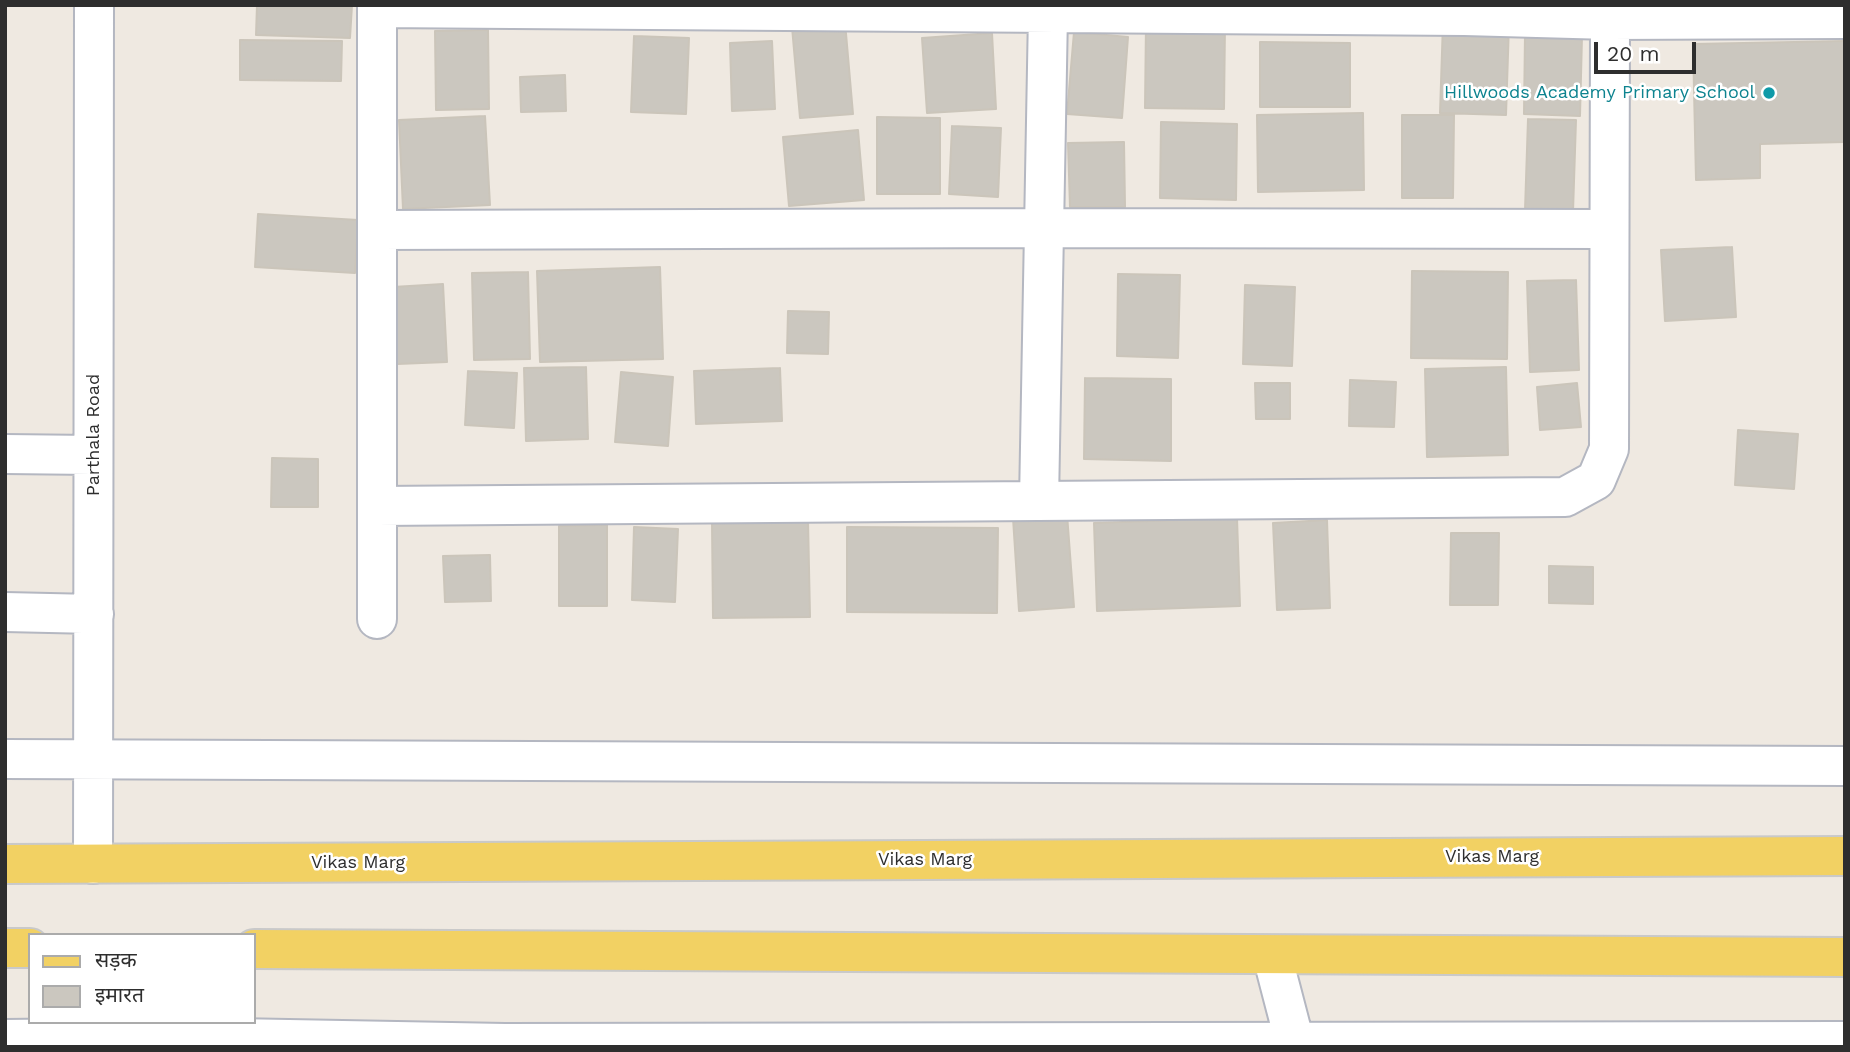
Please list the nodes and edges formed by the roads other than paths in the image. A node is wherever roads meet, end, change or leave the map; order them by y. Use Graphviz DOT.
graph roads {
  1 [pos="94,5"];
  2 [pos="377,7"];
  3 [pos="600,8"];
  4 [pos="797,8"];
  5 [pos="993,9"];
  6 [pos="1464,11"];
  7 [pos="1706,12"];
  8 [pos="1048,13"];
  9 [pos="1845,19"];
  10 [pos="1610,20"];
  11 [pos="1043,228"];
  12 [pos="1608,229"];
  13 [pos="377,230"];
  14 [pos="5,454"];
  15 [pos="93,455"];
  16 [pos="1039,501"];
  17 [pos="377,506"];
  18 [pos="5,612"];
  19 [pos="94,614"];
  20 [pos="377,619"];
  21 [pos="5,759"];
  22 [pos="93,759"];
  23 [pos="1845,766"];
  24 [pos="1845,856"];
  25 [pos="5,864"];
  26 [pos="93,864"];
  27 [pos="5,948"];
  28 [pos="28,948"];
  29 [pos="256,949"];
  30 [pos="1272,955"];
  31 [pos="1845,957"];
  32 [pos="5,1039"];
  33 [pos="1845,1041"];
  34 [pos="1295,1044"];
  35 [pos="506,1045"];
  1 -- 15 [label="street, Parthala Road"];
  2 -- 3 [label="street"];
  2 -- 13 [label="street"];
  3 -- 4 [label="street"];
  4 -- 5 [label="street"];
  5 -- 8 [label="street"];
  6 -- 8 [label="street"];
  6 -- 10 [label="street"];
  7 -- 9 [label="street"];
  7 -- 10 [label="street"];
  8 -- 11 [label="street"];
  10 -- 12 [label="street"];
  11 -- 12 [label="street"];
  11 -- 13 [label="street"];
  11 -- 16 [label="street"];
  12 -- 16 [label="street"];
  13 -- 17 [label="street"];
  14 -- 15 [label="street"];
  15 -- 19 [label="street, Parthala Road"];
  16 -- 17 [label="street"];
  17 -- 20 [label="street"];
  18 -- 19 [label="street"];
  19 -- 22 [label="street, Parthala Road"];
  21 -- 22 [label="street"];
  22 -- 23 [label="street"];
  22 -- 26 [label="street, Parthala Road"];
  24 -- 26 [label="main road, Vikas Marg"];
  25 -- 26 [label="main road, Vikas Marg"];
  27 -- 28 [label="main road"];
  29 -- 30 [label="main road"];
  30 -- 31 [label="main road"];
  30 -- 34 [label="street"];
  32 -- 35 [label="street"];
  33 -- 34 [label="street"];
  34 -- 35 [label="street"];
}
